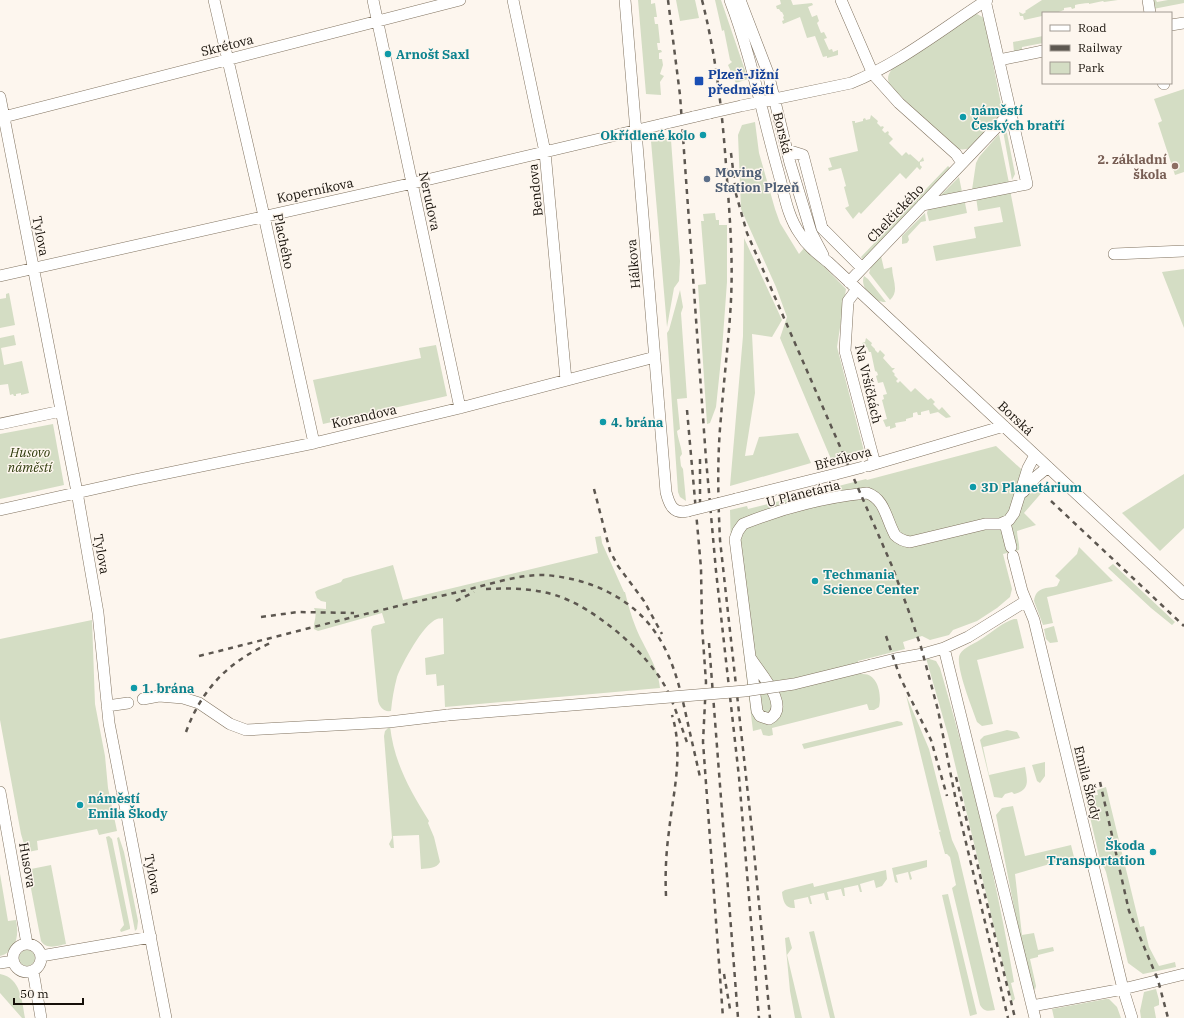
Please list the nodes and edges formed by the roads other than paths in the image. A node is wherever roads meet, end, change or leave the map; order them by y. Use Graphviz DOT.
graph roads {
  1 [pos="214,0"];
  2 [pos="373,0"];
  3 [pos="460,0"];
  4 [pos="513,0"];
  5 [pos="625,0"];
  6 [pos="730,0"];
  7 [pos="740,0"];
  8 [pos="842,0"];
  9 [pos="985,0"];
  10 [pos="1148,0"];
  11 [pos="1150,12"];
  12 [pos="378,21"];
  13 [pos="1184,23"];
  14 [pos="1172,25"];
  15 [pos="1042,51"];
  16 [pos="227,59"];
  17 [pos="999,60"];
  18 [pos="873,74"];
  19 [pos="0,97"];
  20 [pos="775,98"];
  21 [pos="760,102"];
  22 [pos="1011,112"];
  23 [pos="2,117"];
  24 [pos="637,131"];
  25 [pos="787,150"];
  26 [pos="545,152"];
  27 [pos="962,163"];
  28 [pos="412,183"];
  29 [pos="922,205"];
  30 [pos="264,216"];
  31 [pos="1184,251"];
  32 [pos="1114,254"];
  33 [pos="828,262"];
  34 [pos="862,268"];
  35 [pos="33,269"];
  36 [pos="0,276"];
  37 [pos="849,282"];
  38 [pos="857,290"];
  39 [pos="655,357"];
  40 [pos="566,380"];
  41 [pos="460,408"];
  42 [pos="61,411"];
  43 [pos="0,424"];
  44 [pos="1004,426"];
  45 [pos="314,443"];
  46 [pos="1035,455"];
  47 [pos="875,464"];
  48 [pos="1048,467"];
  49 [pos="77,492"];
  50 [pos="1020,496"];
  51 [pos="0,510"];
  52 [pos="688,511"];
  53 [pos="1005,523"];
  54 [pos="1184,594"];
  55 [pos="1026,602"];
  56 [pos="944,648"];
  57 [pos="750,659"];
  58 [pos="143,699"];
  59 [pos="128,702"];
  60 [pos="107,706"];
  61 [pos="0,792"];
  62 [pos="151,937"];
  63 [pos="27,944"];
  64 [pos="41,956"];
  65 [pos="13,961"];
  66 [pos="0,964"];
  67 [pos="33,971"];
  68 [pos="1184,974"];
  69 [pos="1123,989"];
  70 [pos="1032,1006"];
  71 [pos="41,1018"];
  72 [pos="166,1018"];
  73 [pos="1035,1018"];
  74 [pos="1132,1018"];
  1 -- 16 [label="street, Plachého"];
  2 -- 12 [label="street, Nerudova"];
  3 -- 12 [label="street, Skrétova"];
  4 -- 26 [label="street, Bendova"];
  5 -- 24 [label="street, Hálkova"];
  6 -- 21 [label="street, Borská"];
  7 -- 20 [label="street, Borská"];
  8 -- 18 [label="street"];
  9 -- 17 [label="street"];
  9 -- 18 [label="street"];
  10 -- 11 [label="street"];
  12 -- 16 [label="street, Skrétova"];
  12 -- 28 [label="street, Nerudova"];
  13 -- 14 [label="street"];
  15 -- 17 [label="street"];
  16 -- 23 [label="street, Skrétova"];
  16 -- 30 [label="street, Plachého"];
  17 -- 22 [label="street"];
  18 -- 20 [label="street, Koperníkova"];
  18 -- 27 [label="street"];
  19 -- 23 [label="street, Tylova"];
  20 -- 21 [label="street, Koperníkova"];
  20 -- 25 [label="street, Borská"];
  21 -- 24 [label="street, Koperníkova, bridge"];
  21 -- 33 [label="street, Borská"];
  22 -- 27 [label="street"];
  22 -- 29 [label="street"];
  23 -- 35 [label="street, Tylova"];
  24 -- 26 [label="street, Koperníkova"];
  24 -- 39 [label="street, Hálkova"];
  25 -- 33 [label="street, Borská"];
  25 -- 34 [label="street, Borská"];
  26 -- 28 [label="street, Koperníkova"];
  26 -- 40 [label="street, Bendova"];
  27 -- 29 [label="street, Chelčického"];
  28 -- 30 [label="street, Koperníkova"];
  28 -- 41 [label="street, Nerudova"];
  29 -- 34 [label="street, Chelčického"];
  30 -- 35 [label="street, Koperníkova"];
  30 -- 45 [label="street, Plachého"];
  31 -- 32 [label="street"];
  33 -- 37 [label="street, Borská"];
  34 -- 37 [label="street, Chelčického"];
  35 -- 36 [label="street, Koperníkova"];
  35 -- 42 [label="street, Tylova"];
  37 -- 38 [label="street, Borská"];
  38 -- 44 [label="street, Borská"];
  38 -- 47 [label="street, Na Vršíčkách"];
  39 -- 40 [label="street, Korandova"];
  39 -- 52 [label="street, Hálkova"];
  40 -- 41 [label="street, Korandova"];
  41 -- 45 [label="street, Korandova"];
  42 -- 43 [label="street"];
  42 -- 49 [label="street, Tylova"];
  44 -- 46 [label="street, Borská"];
  44 -- 47 [label="street, Břeňkova"];
  45 -- 49 [label="street, Korandova"];
  46 -- 48 [label="street, Borská"];
  46 -- 50 [label="street"];
  47 -- 52 [label="street, Břeňkova, bridge"];
  48 -- 50 [label="street"];
  48 -- 54 [label="street, Borská"];
  49 -- 51 [label="street"];
  49 -- 60 [label="street, Tylova"];
  50 -- 53 [label="street"];
  53 -- 55 [label="street, Emila Škody"];
  53 -- 57 [label="street, U Planetária"];
  55 -- 56 [label="street"];
  55 -- 69 [label="street, Emila Škody"];
  56 -- 58 [label="street, bridge"];
  56 -- 70 [label="street"];
  57 -- 57 [label="street, U Planetária"];
  59 -- 60 [label="street"];
  60 -- 62 [label="street, Tylova"];
  61 -- 63 [label="street, Husova"];
  62 -- 64 [label="street"];
  62 -- 72 [label="street, Tylova"];
  63 -- 64 [label="street"];
  63 -- 65 [label="street"];
  64 -- 67 [label="street"];
  65 -- 66 [label="street"];
  65 -- 67 [label="street"];
  67 -- 71 [label="street"];
  68 -- 69 [label="street"];
  69 -- 70 [label="street"];
  69 -- 74 [label="street, Emila Škody"];
  70 -- 73 [label="street"];
}
